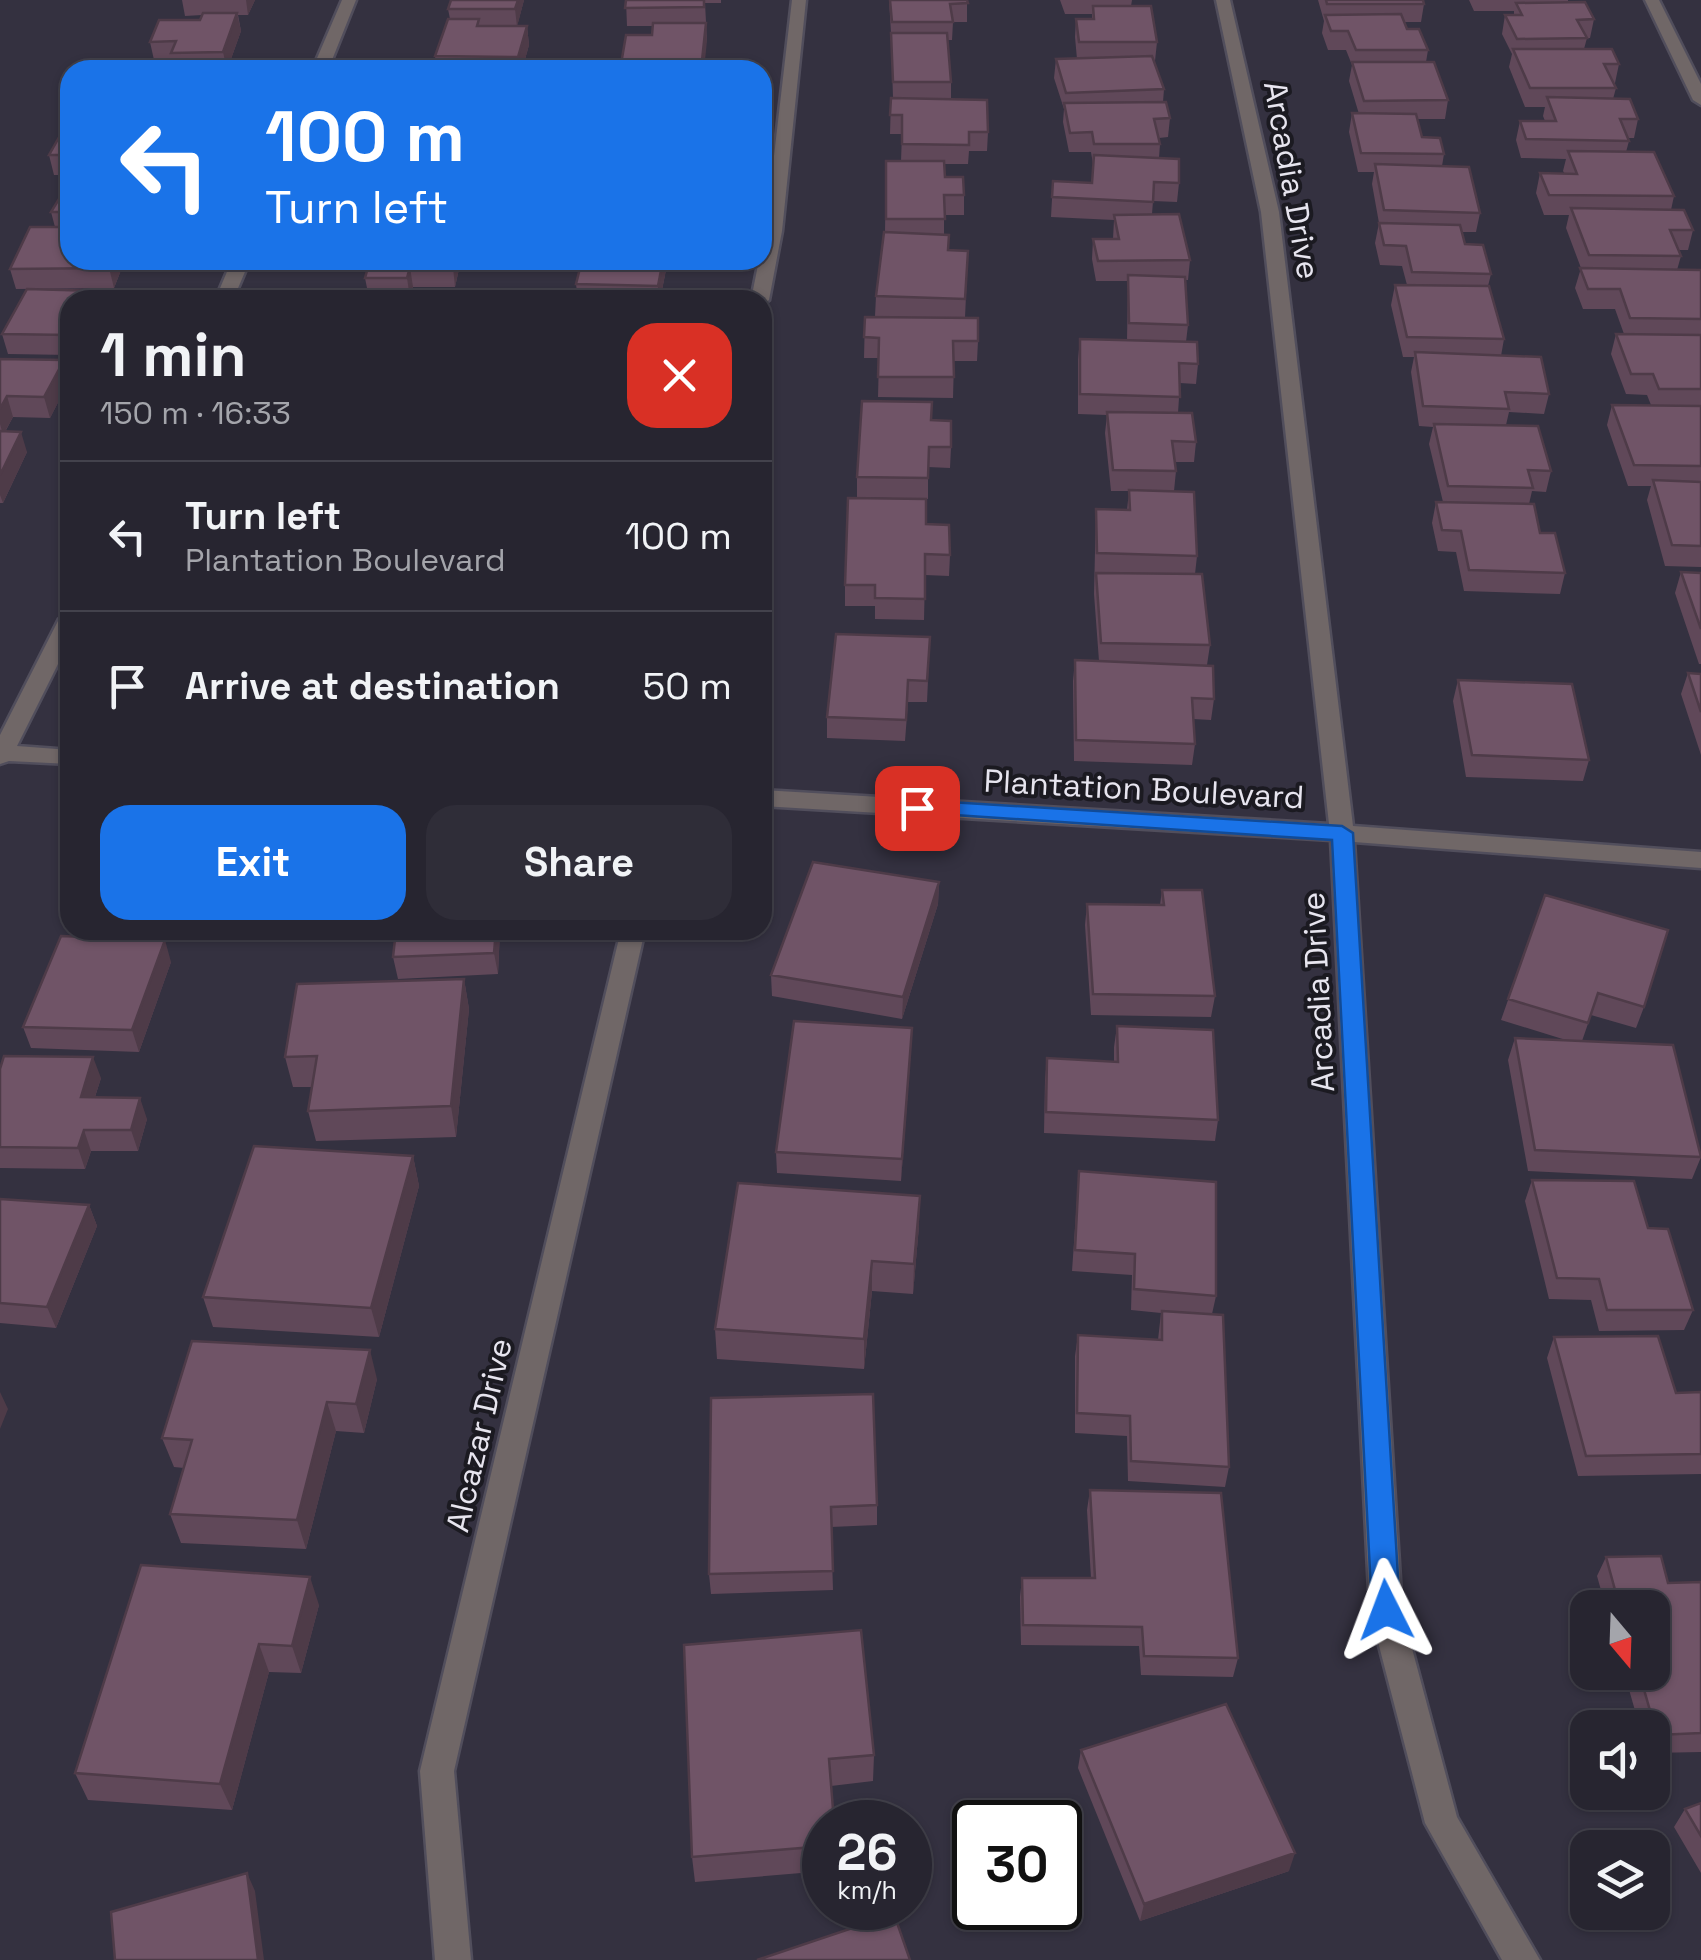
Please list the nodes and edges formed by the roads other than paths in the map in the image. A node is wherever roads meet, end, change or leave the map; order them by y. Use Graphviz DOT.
graph roads {
  1 [pos="349,0"];
  2 [pos="799,0"];
  3 [pos="1224,0"];
  4 [pos="1652,0"];
  5 [pos="324,60"];
  6 [pos="1701,100"];
  7 [pos="772,236"];
  8 [pos="60,639"];
  9 [pos="1,755"];
  10 [pos="60,757"];
  11 [pos="772,799"];
  12 [pos="1342,833"];
  13 [pos="1701,860"];
  14 [pos="631,940"];
  15 [pos="454,1960"];
  16 [pos="1522,1960"];
  1 -- 5 [label="street"];
  2 -- 7 [label="street"];
  3 -- 12 [label="street, Arcadia Drive"];
  4 -- 6 [label="street"];
  8 -- 9 [label="street"];
  9 -- 10 [label="street"];
  11 -- 12 [label="street, Plantation Boulevard"];
  12 -- 13 [label="street, Plantation Boulevard"];
  12 -- 16 [label="street, Arcadia Drive"];
  14 -- 15 [label="street, Alcazar Drive"];
}
